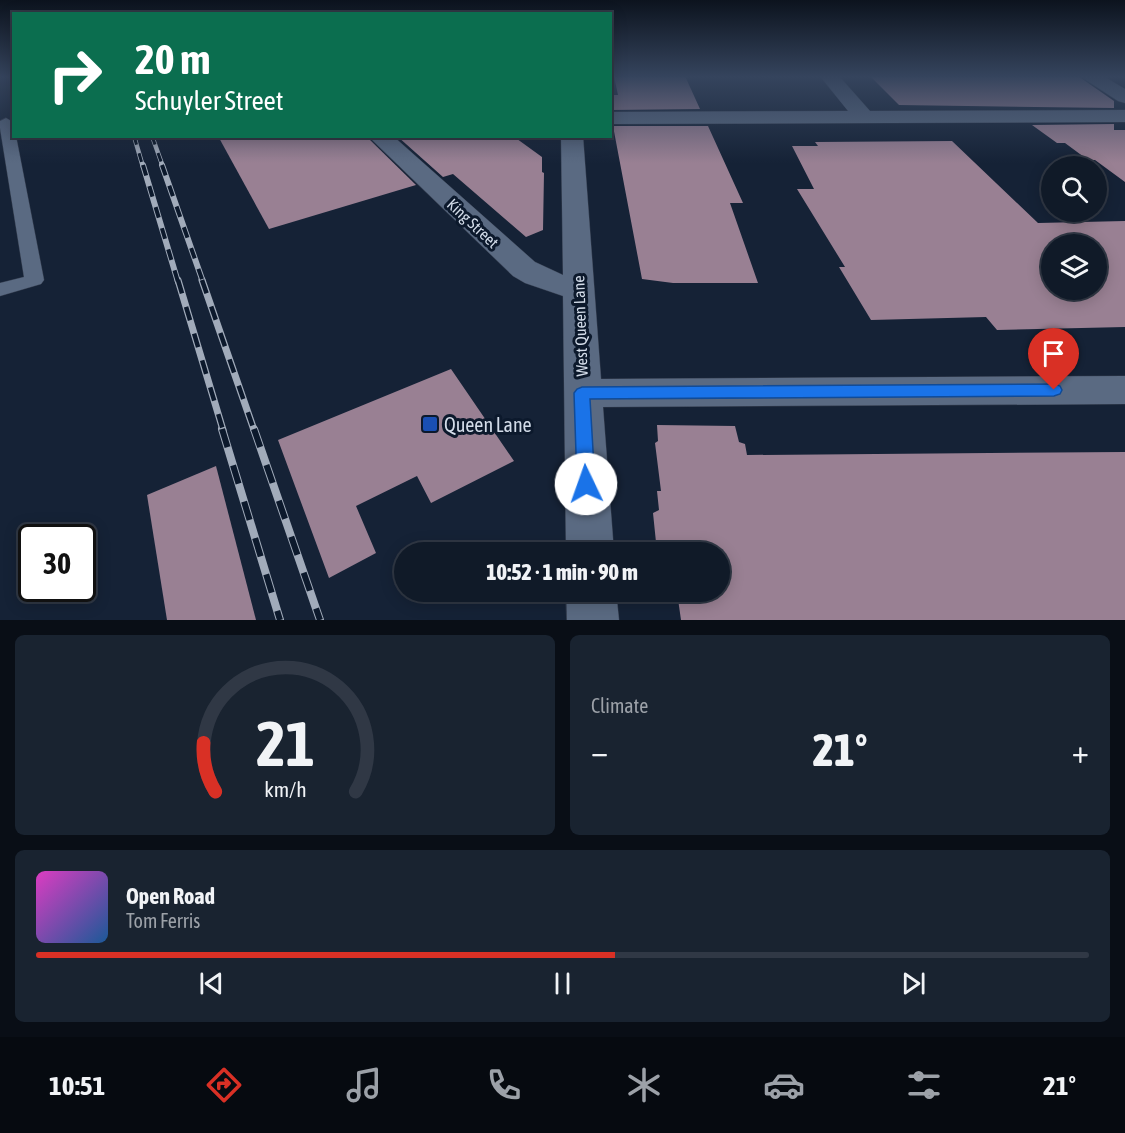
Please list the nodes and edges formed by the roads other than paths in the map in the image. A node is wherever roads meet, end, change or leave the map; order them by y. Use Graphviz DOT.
graph roads {
  1 [pos="854,105"];
  2 [pos="1125,116"];
  3 [pos="864,117"];
  4 [pos="612,118"];
  5 [pos="6,122"];
  6 [pos="381,138"];
  7 [pos="572,138"];
  8 [pos="0,290"];
  9 [pos="579,291"];
  10 [pos="1125,390"];
  11 [pos="582,393"];
  12 [pos="589,542"];
  13 [pos="592,602"];
  14 [pos="593,620"];
  1 -- 3 [label="street"];
  2 -- 3 [label="street"];
  3 -- 4 [label="street"];
  5 -- 8 [label="lane"];
  6 -- 9 [label="street, King Street"];
  7 -- 9 [label="street, West Queen Lane"];
  9 -- 11 [label="street, West Queen Lane"];
  10 -- 11 [label="street"];
  11 -- 12 [label="street, West Queen Lane"];
  13 -- 14 [label="street"];
}
